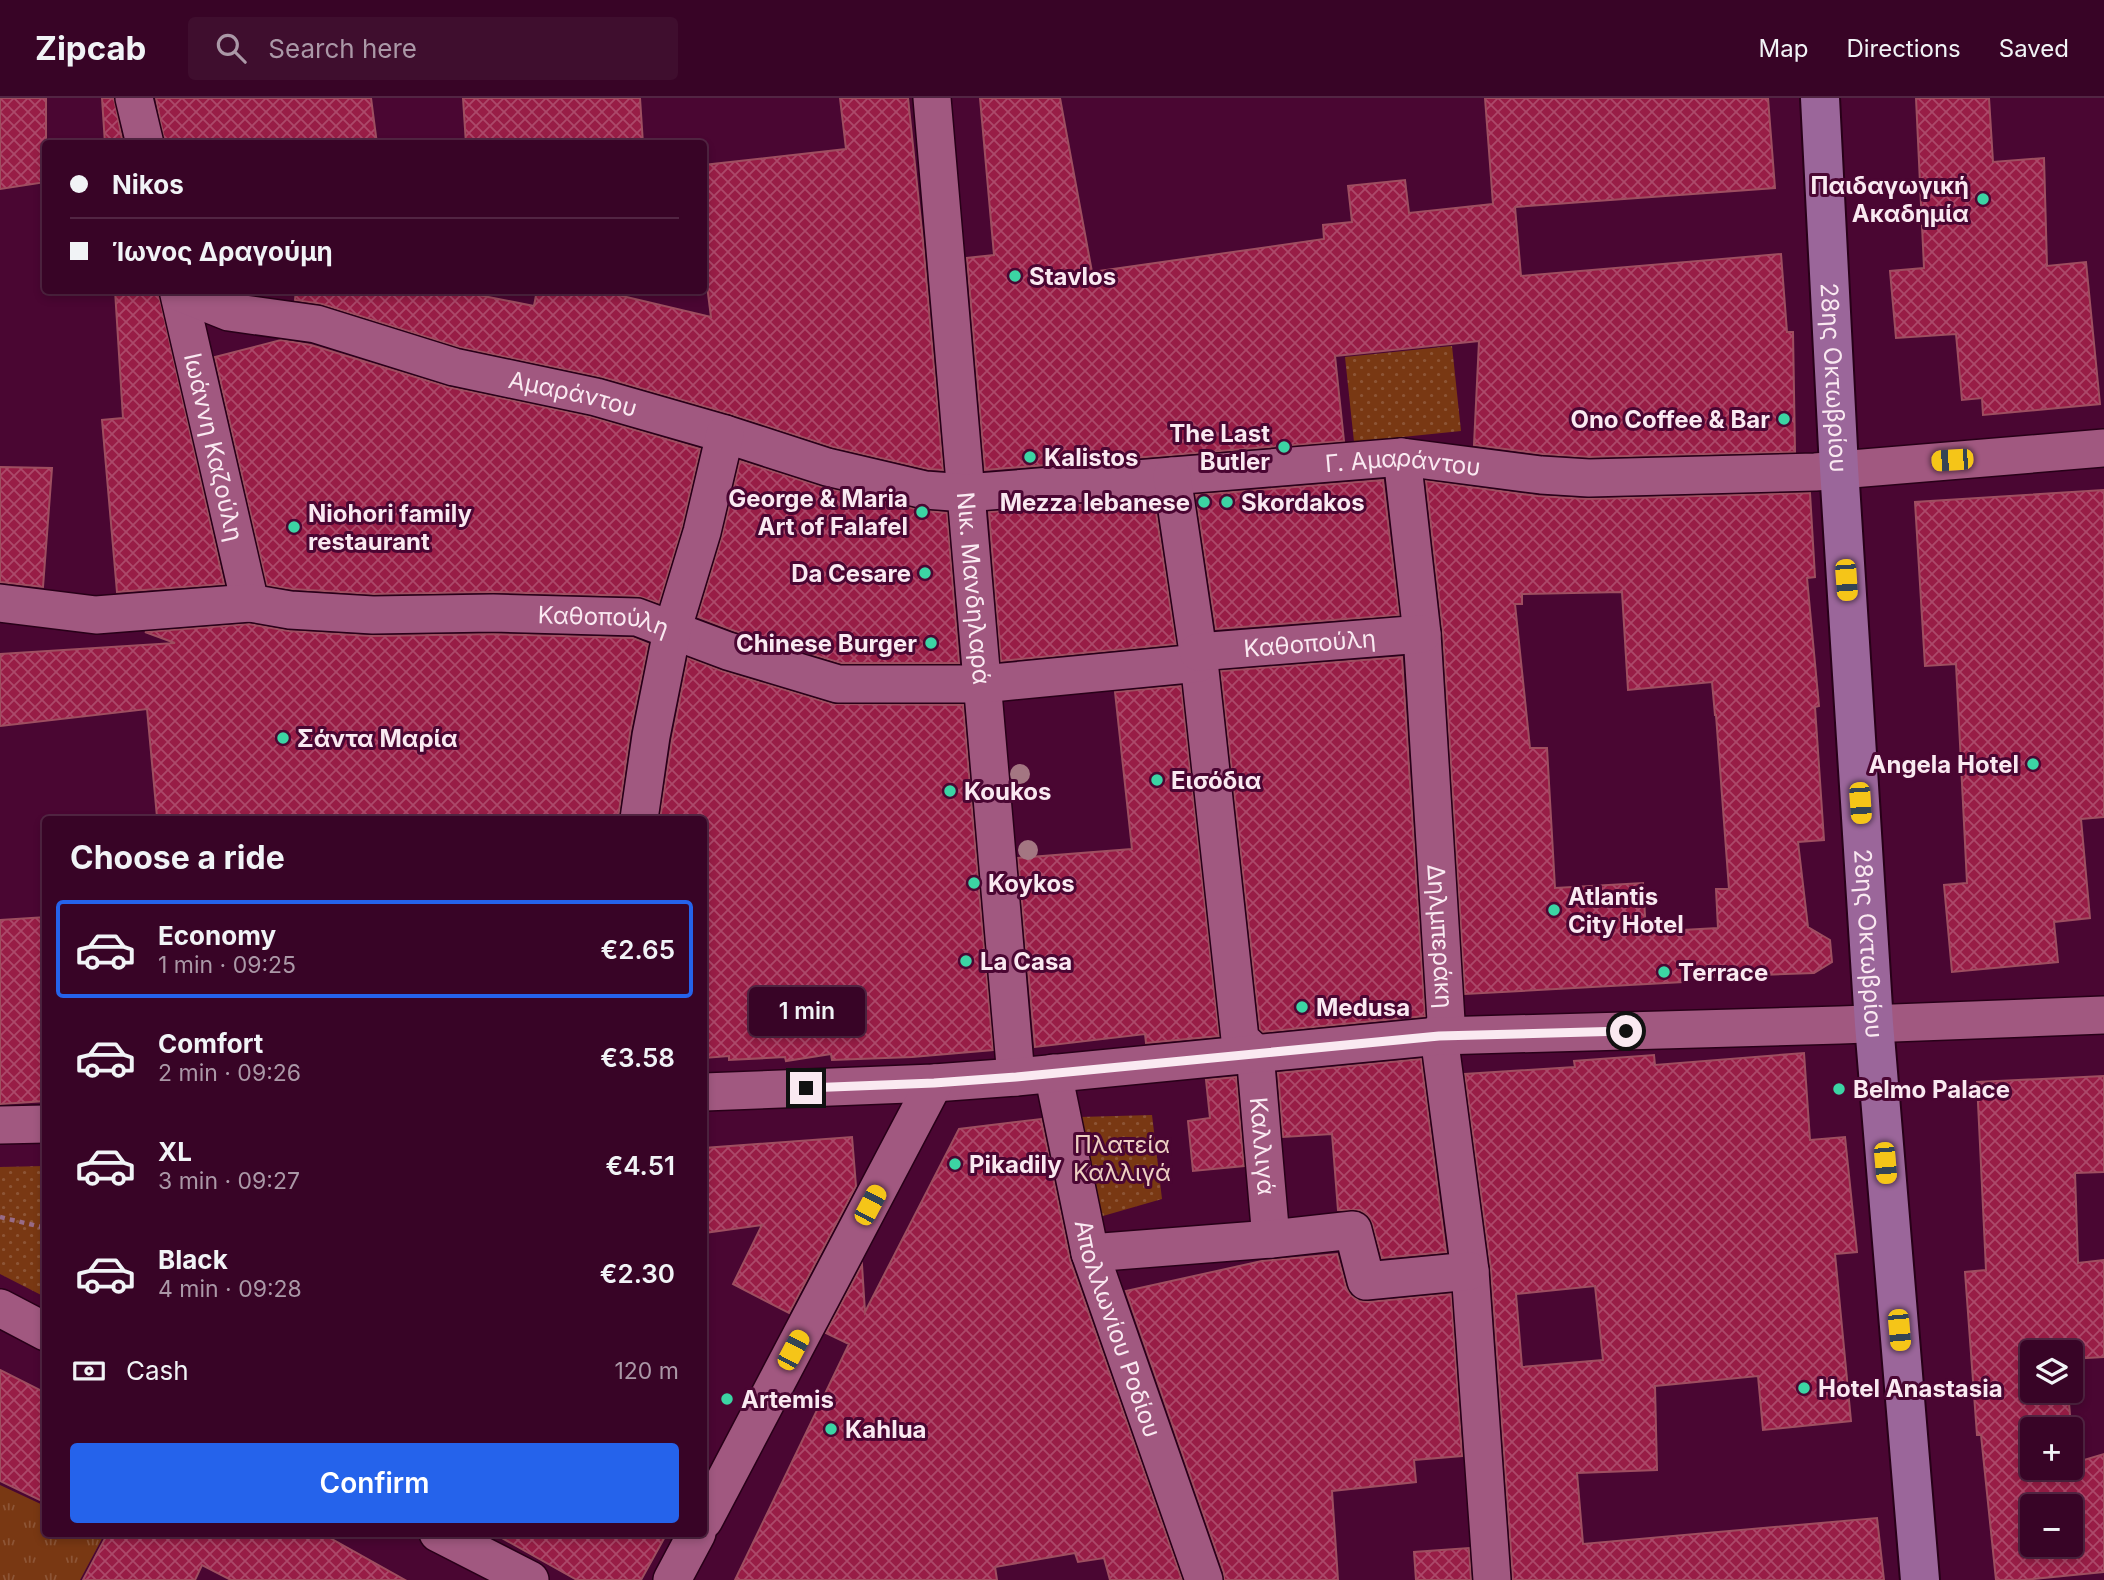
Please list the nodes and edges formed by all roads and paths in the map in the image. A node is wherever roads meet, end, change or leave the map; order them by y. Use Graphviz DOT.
graph roads {
  1 [pos="134,98"];
  2 [pos="932,98"];
  3 [pos="1820,98"];
  4 [pos="144,140"];
  5 [pos="179,294"];
  6 [pos="185,294"];
  7 [pos="725,434"];
  8 [pos="2104,448"];
  9 [pos="1402,457"];
  10 [pos="1839,468"];
  11 [pos="1172,476"];
  12 [pos="966,493"];
  13 [pos="0,603"];
  14 [pos="250,604"];
  15 [pos="672,631"];
  16 [pos="1422,634"];
  17 [pos="1198,657"];
  18 [pos="982,684"];
  19 [pos="639,816"];
  20 [pos="2104,1014"];
  21 [pos="1874,1024"];
  22 [pos="1439,1036"];
  23 [pos="1255,1053"];
  24 [pos="1053,1073"];
  25 [pos="1016,1077"];
  26 [pos="934,1083"];
  27 [pos="707,1092"];
  28 [pos="42,1124"];
  29 [pos="0,1125"];
  30 [pos="0,1217"];
  31 [pos="42,1227"];
  32 [pos="1271,1239"];
  33 [pos="1090,1253"];
  34 [pos="1470,1271"];
  35 [pos="0,1308"];
  36 [pos="42,1330"];
  37 [pos="707,1514"];
  38 [pos="446,1537"];
  39 [pos="695,1537"];
  40 [pos="530,1580"];
  41 [pos="672,1580"];
  42 [pos="1205,1580"];
  43 [pos="1492,1580"];
  44 [pos="1920,1580"];
  1 -- 4 [label="street"];
  2 -- 12 [label="street, Νικ. Μανδηλαρά"];
  3 -- 10 [label="street, 28ης Οκτωβρίου"];
  5 -- 14 [label="street, Ιωάννη Καζούλη"];
  6 -- 7 [label="street, Αμαράντου"];
  7 -- 12 [label="street, Αμαράντου"];
  7 -- 15 [label="street"];
  8 -- 10 [label="street, Γ. Αμαράντου"];
  9 -- 10 [label="street, Γ. Αμαράντου"];
  9 -- 11 [label="street, Γ. Αμαράντου"];
  9 -- 16 [label="street, Δηλμπεράκη"];
  10 -- 21 [label="street, 28ης Οκτωβρίου"];
  11 -- 12 [label="street, Γ. Αμαράντου"];
  11 -- 17 [label="street"];
  12 -- 18 [label="street, Νικ. Μανδηλαρά"];
  13 -- 14 [label="street, Καθοπούλη"];
  14 -- 15 [label="street, Καθοπούλη"];
  15 -- 18 [label="street, Καθοπούλη"];
  15 -- 19 [label="street"];
  16 -- 17 [label="street, Καθοπούλη"];
  16 -- 22 [label="street, Δηλμπεράκη"];
  17 -- 18 [label="street, Καθοπούλη"];
  17 -- 23 [label="street"];
  18 -- 25 [label="street, Νικ. Μανδηλαρά"];
  20 -- 21 [label="street"];
  21 -- 22 [label="street"];
  21 -- 44 [label="street, 28ης Οκτωβρίου"];
  22 -- 23 [label="street"];
  22 -- 34 [label="street, Δηλμπεράκη"];
  23 -- 24 [label="street"];
  23 -- 32 [label="street, Καλλιγά"];
  24 -- 25 [label="street"];
  24 -- 33 [label="street, Απολλωνίου Ροδίου"];
  25 -- 26 [label="street"];
  26 -- 27 [label="street"];
  26 -- 37 [label="street"];
  28 -- 29 [label="street"];
  30 -- 31 [label="path"];
  32 -- 33 [label="street"];
  32 -- 34 [label="street"];
  33 -- 42 [label="street, Απολλωνίου Ροδίου"];
  34 -- 43 [label="street, Δηλμπεράκη"];
  35 -- 36 [label="street"];
  38 -- 40 [label="street"];
  39 -- 41 [label="street"];
}
